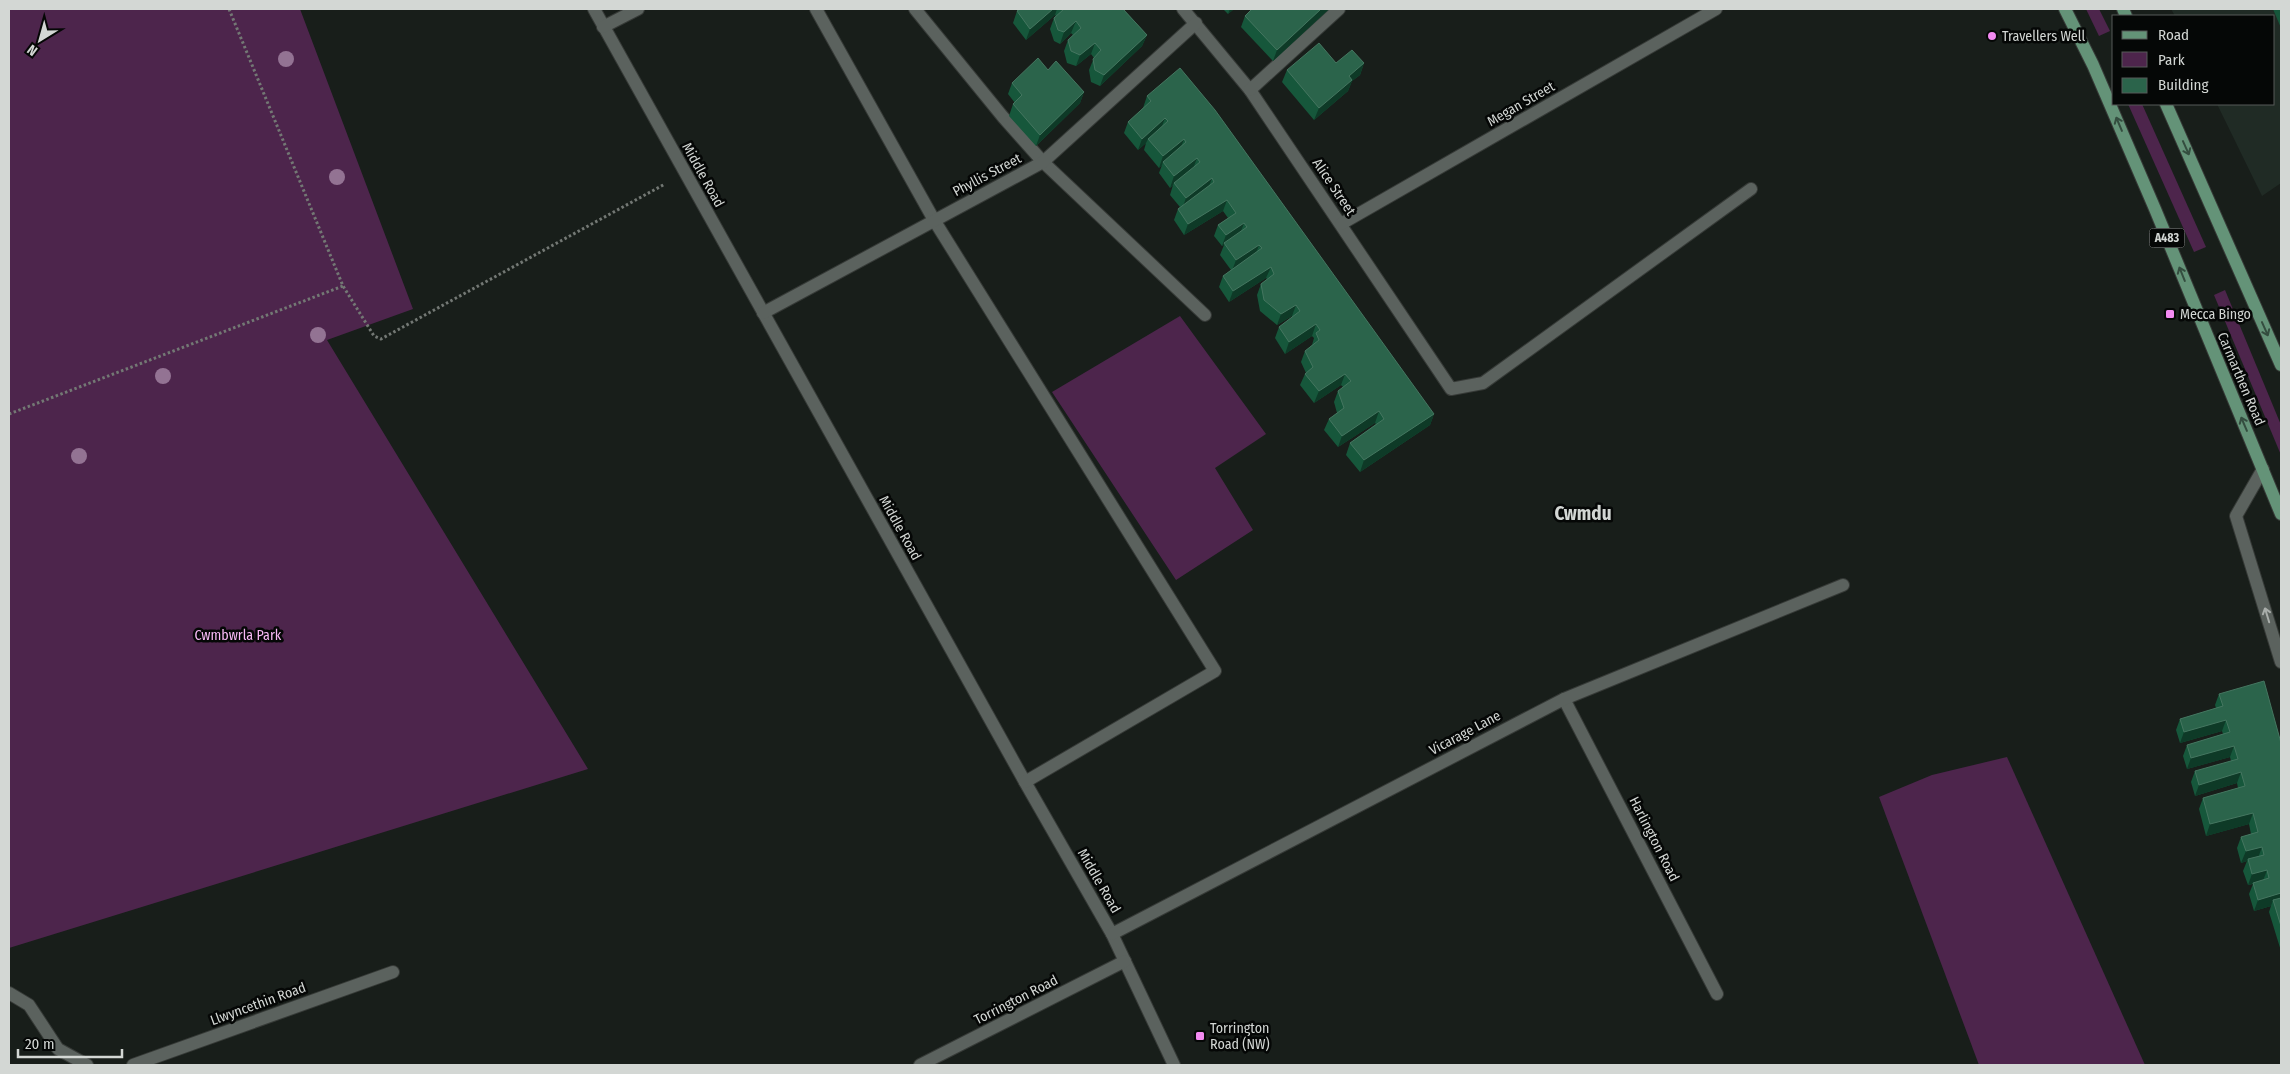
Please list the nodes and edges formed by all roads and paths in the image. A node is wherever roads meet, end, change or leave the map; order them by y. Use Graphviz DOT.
graph roads {
  1 [pos="229,9"];
  2 [pos="594,9"];
  3 [pos="638,9"];
  4 [pos="816,9"];
  5 [pos="915,9"];
  6 [pos="1183,9"];
  7 [pos="1339,9"];
  8 [pos="1716,9"];
  9 [pos="2065,9"];
  10 [pos="1196,23"];
  11 [pos="602,28"];
  12 [pos="1250,90"];
  13 [pos="2166,105"];
  14 [pos="1043,162"];
  15 [pos="685,174"];
  16 [pos="1750,189"];
  17 [pos="934,220"];
  18 [pos="1341,224"];
  19 [pos="343,286"];
  20 [pos="762,313"];
  21 [pos="1205,315"];
  22 [pos="2281,365"];
  23 [pos="9,414"];
  24 [pos="2262,469"];
  25 [pos="2281,514"];
  26 [pos="1843,585"];
  27 [pos="2281,662"];
  28 [pos="1564,698"];
  29 [pos="1025,782"];
  30 [pos="1112,934"];
  31 [pos="1125,961"];
  32 [pos="393,972"];
  33 [pos="9,992"];
  34 [pos="1717,994"];
  35 [pos="87,1065"];
  36 [pos="133,1065"];
  37 [pos="920,1065"];
  38 [pos="1174,1065"];
  1 -- 19 [label="path"];
  2 -- 11 [label="street, Middle Road"];
  3 -- 11 [label="street"];
  4 -- 17 [label="street"];
  5 -- 14 [label="street"];
  6 -- 10 [label="street, Alice Street"];
  7 -- 12 [label="street"];
  8 -- 18 [label="street, Megan Street"];
  24 -- 9 [label="main road, Carmarthen Road / A483, one-way"];
  10 -- 12 [label="street, Alice Street"];
  10 -- 14 [label="street, Phyllis Street"];
  11 -- 15 [label="street, Middle Road"];
  12 -- 18 [label="street, Alice Street"];
  13 -- 22 [label="main road, one-way"];
  14 -- 17 [label="street, Phyllis Street"];
  14 -- 21 [label="street"];
  15 -- 19 [label="path"];
  15 -- 20 [label="street, Middle Road"];
  16 -- 18 [label="street, Alice Street"];
  17 -- 20 [label="street, Phyllis Street"];
  17 -- 29 [label="street"];
  19 -- 23 [label="path"];
  20 -- 29 [label="street, Middle Road"];
  24 -- 25 [label="main road, Carmarthen Road / A483"];
  27 -- 24 [label="street, one-way"];
  26 -- 28 [label="street, Vicarage Lane"];
  28 -- 30 [label="street, Vicarage Lane"];
  28 -- 34 [label="street, Harlington Road"];
  29 -- 30 [label="street, Middle Road"];
  30 -- 31 [label="street, Middle Road"];
  31 -- 37 [label="street, Torrington Road"];
  31 -- 38 [label="street, Middle Road"];
  32 -- 36 [label="street, Llwyncethin Road"];
  33 -- 35 [label="street"];
}
